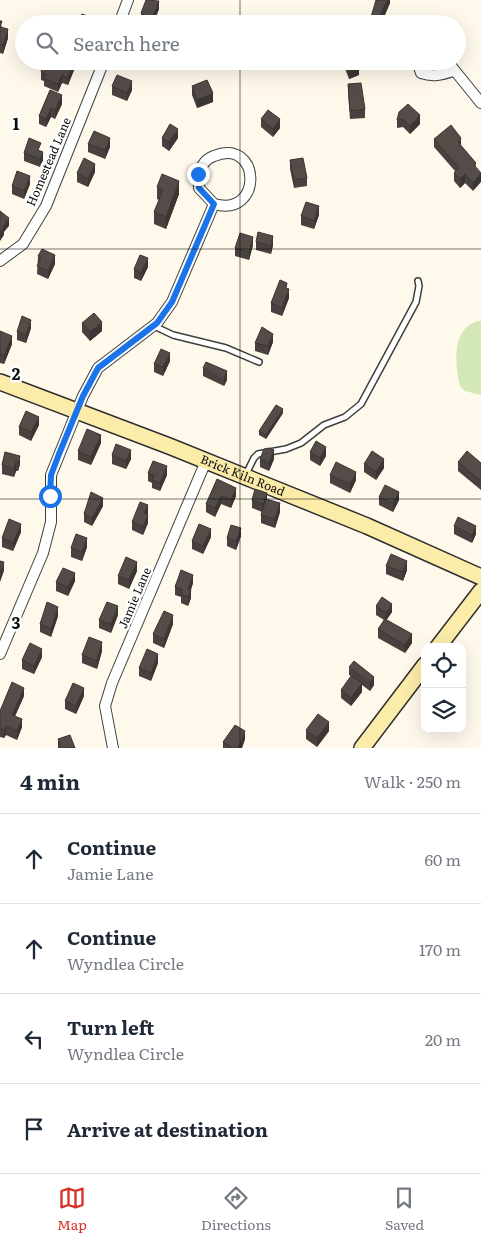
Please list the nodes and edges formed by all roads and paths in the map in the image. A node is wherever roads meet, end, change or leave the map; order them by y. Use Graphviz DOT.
graph roads {
  1 [pos="128,0"];
  2 [pos="122,15"];
  3 [pos="100,70"];
  4 [pos="420,70"];
  5 [pos="453,71"];
  6 [pos="481,103"];
  7 [pos="214,204"];
  8 [pos="0,261"];
  9 [pos="418,282"];
  10 [pos="153,326"];
  11 [pos="259,362"];
  12 [pos="0,382"];
  13 [pos="77,411"];
  14 [pos="206,461"];
  15 [pos="245,477"];
  16 [pos="481,577"];
  17 [pos="481,591"];
  18 [pos="441,643"];
  19 [pos="0,654"];
  20 [pos="421,670"];
  21 [pos="113,748"];
  22 [pos="362,748"];
  1 -- 2 [label="street"];
  3 -- 8 [label="street, Homestead Lane"];
  4 -- 5 [label="street"];
  5 -- 6 [label="street"];
  7 -- 7 [label="street"];
  7 -- 10 [label="street"];
  9 -- 15 [label="lane"];
  10 -- 11 [label="lane"];
  10 -- 13 [label="street"];
  12 -- 13 [label="main road, Brick Kiln Road"];
  13 -- 14 [label="main road, Brick Kiln Road"];
  13 -- 19 [label="street"];
  14 -- 15 [label="main road, Brick Kiln Road"];
  14 -- 21 [label="street, Jamie Lane"];
  15 -- 16 [label="main road, Brick Kiln Road"];
  17 -- 18 [label="main road"];
  20 -- 22 [label="main road"];
}
